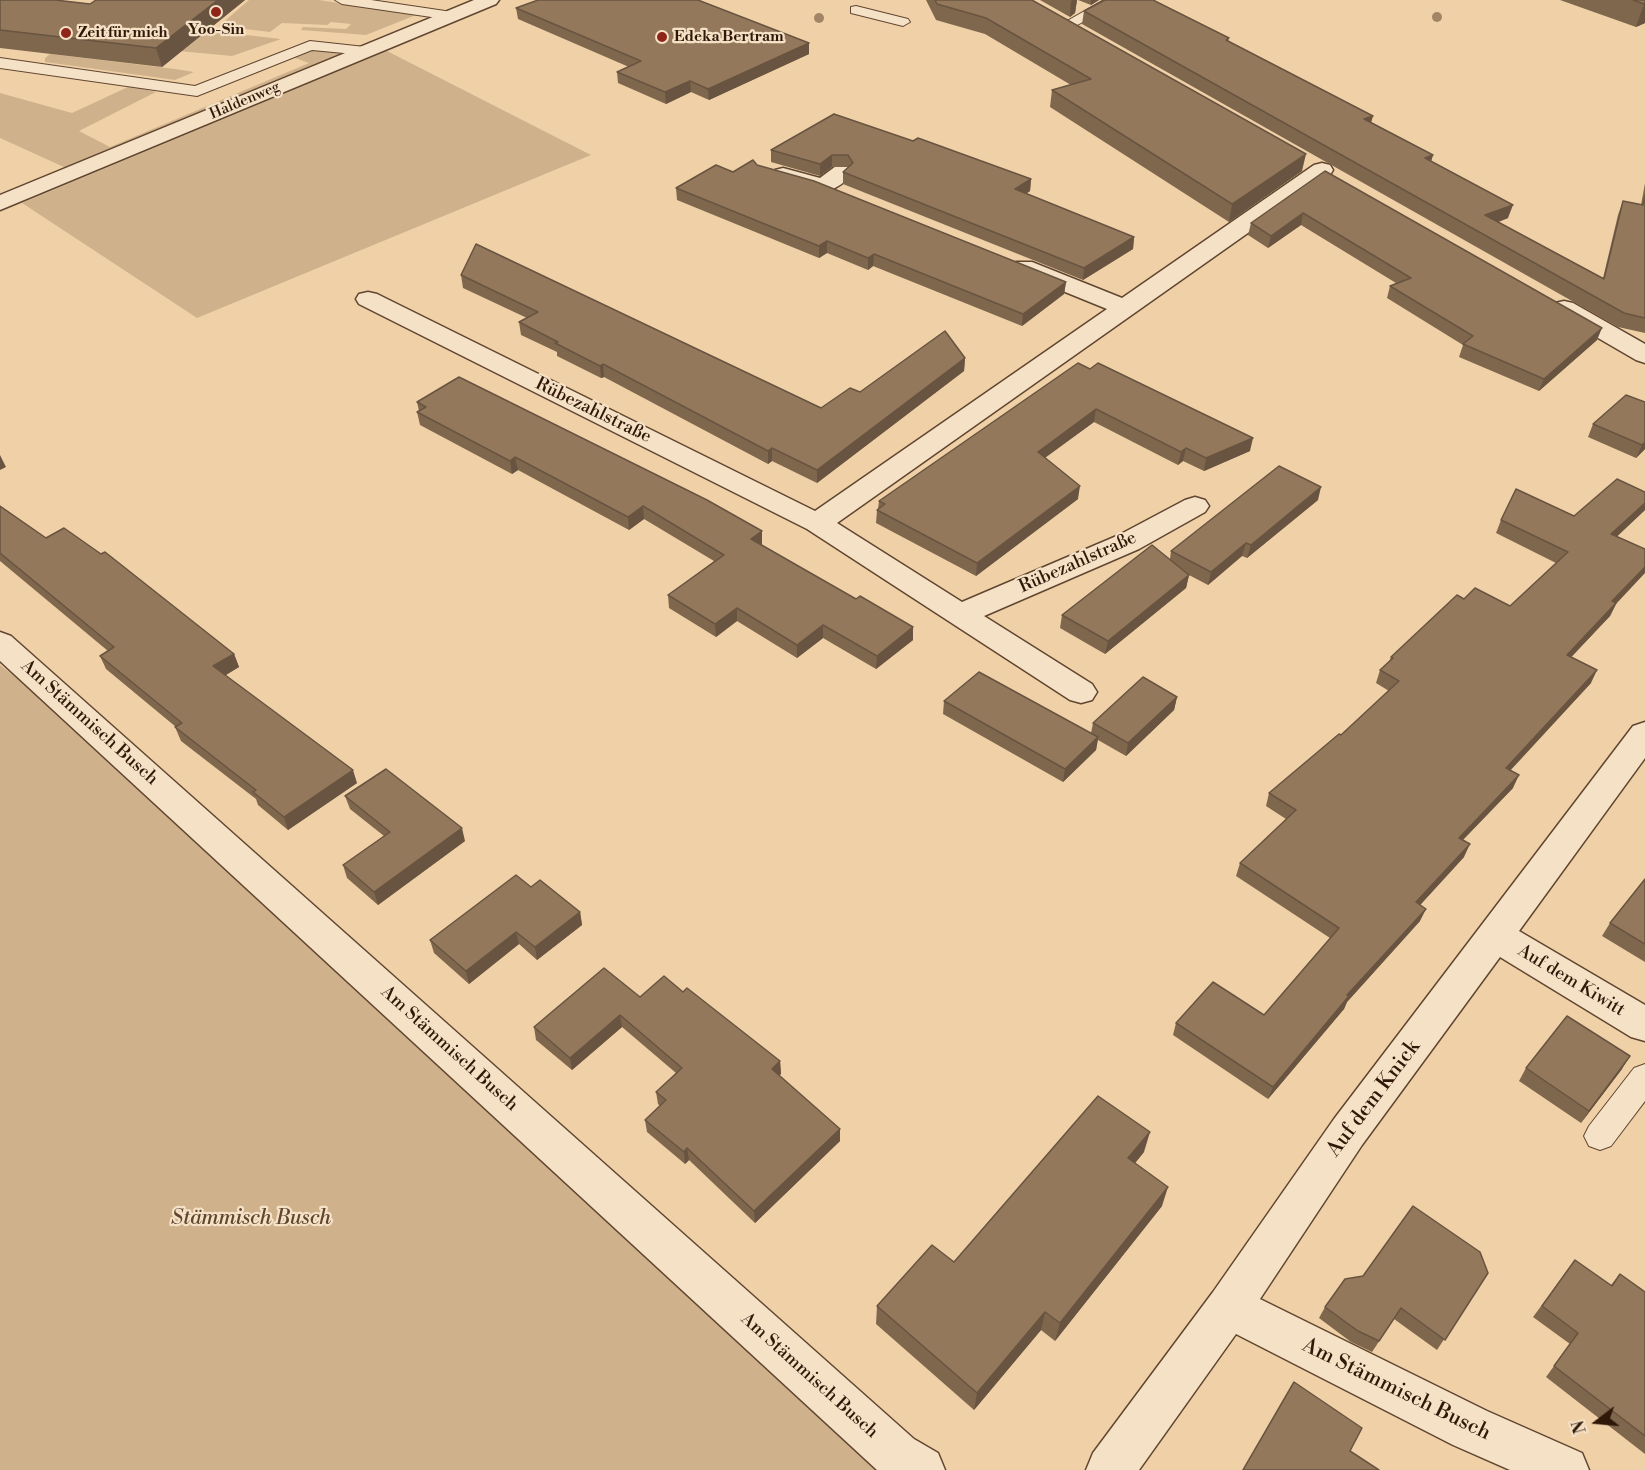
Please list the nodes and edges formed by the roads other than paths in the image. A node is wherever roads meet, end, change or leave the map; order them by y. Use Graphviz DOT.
graph roads {
  1 [pos="342,0"];
  2 [pos="490,0"];
  3 [pos="1115,0"];
  4 [pos="856,10"];
  5 [pos="1092,12"];
  6 [pos="1063,15"];
  7 [pos="452,16"];
  8 [pos="903,22"];
  9 [pos="1087,36"];
  10 [pos="364,51"];
  11 [pos="0,63"];
  12 [pos="766,170"];
  13 [pos="1323,170"];
  14 [pos="844,171"];
  15 [pos="824,186"];
  16 [pos="845,195"];
  17 [pos="0,203"];
  18 [pos="1007,260"];
  19 [pos="1545,297"];
  20 [pos="368,299"];
  21 [pos="1125,308"];
  22 [pos="1645,356"];
  23 [pos="1195,506"];
  24 [pos="817,523"];
  25 [pos="959,615"];
  26 [pos="0,643"];
  27 [pos="1081,692"];
  28 [pos="1645,734"];
  29 [pos="1496,936"];
  30 [pos="1645,1026"];
  31 [pos="1645,1077"];
  32 [pos="1600,1136"];
  33 [pos="1229,1306"];
  34 [pos="909,1463"];
  35 [pos="1110,1470"];
  36 [pos="1565,1470"];
  1 -- 7 [label="lane"];
  2 -- 7 [label="street, Haldenweg"];
  3 -- 5 [label="lane"];
  4 -- 8 [label="lane"];
  5 -- 6 [label="lane"];
  5 -- 6 [label="lane"];
  6 -- 9 [label="street"];
  7 -- 10 [label="street, Haldenweg"];
  10 -- 11 [label="lane"];
  10 -- 17 [label="street, Haldenweg"];
  12 -- 15 [label="street"];
  13 -- 21 [label="street"];
  14 -- 15 [label="street"];
  15 -- 16 [label="street"];
  18 -- 21 [label="street"];
  19 -- 22 [label="street"];
  20 -- 24 [label="street, Rübezahlstraße"];
  21 -- 24 [label="street"];
  23 -- 25 [label="street, Rübezahlstraße"];
  24 -- 25 [label="street, Rübezahlstraße"];
  25 -- 27 [label="street, Rübezahlstraße"];
  26 -- 34 [label="street, Am Stämmisch Busch"];
  28 -- 29 [label="street, Auf dem Knick"];
  29 -- 30 [label="street, Auf dem Kiwitt"];
  29 -- 33 [label="street, Auf dem Knick"];
  31 -- 32 [label="lane"];
  33 -- 35 [label="street, Auf dem Knick"];
  33 -- 36 [label="street, Am Stämmisch Busch"];
}
